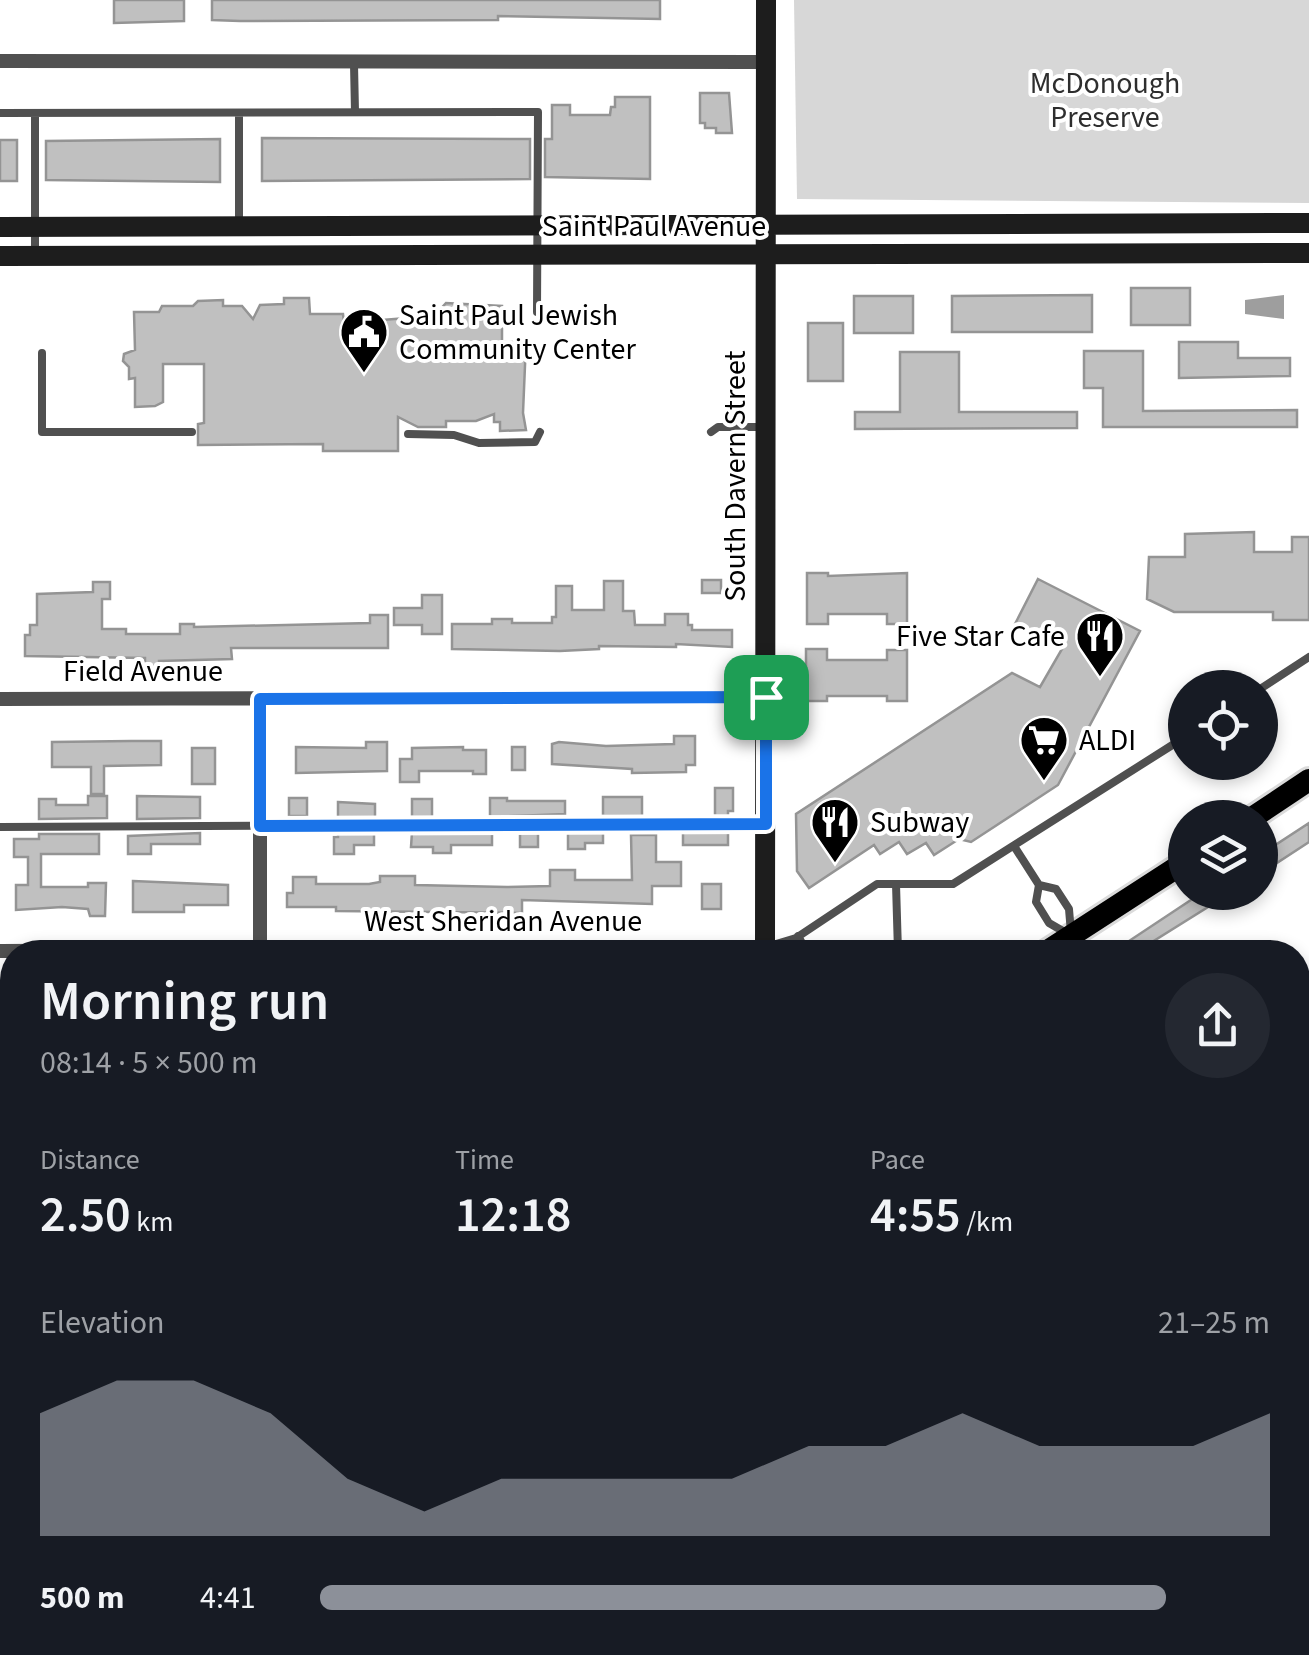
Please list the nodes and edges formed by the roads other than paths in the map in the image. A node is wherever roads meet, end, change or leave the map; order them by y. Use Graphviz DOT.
graph roads {
  1 [pos="766,0"];
  2 [pos="0,61"];
  3 [pos="766,62"];
  4 [pos="354,64"];
  5 [pos="355,112"];
  6 [pos="0,113"];
  7 [pos="35,113"];
  8 [pos="239,113"];
  9 [pos="1309,223"];
  10 [pos="539,226"];
  11 [pos="766,226"];
  12 [pos="0,227"];
  13 [pos="35,227"];
  14 [pos="239,227"];
  15 [pos="1309,253"];
  16 [pos="0,256"];
  17 [pos="35,256"];
  18 [pos="539,256"];
  19 [pos="766,256"];
  20 [pos="537,312"];
  21 [pos="42,354"];
  22 [pos="764,427"];
  23 [pos="192,432"];
  24 [pos="540,432"];
  25 [pos="712,432"];
  26 [pos="408,434"];
  27 [pos="1309,657"];
  28 [pos="1278,677"];
  29 [pos="766,697"];
  30 [pos="0,699"];
  31 [pos="260,699"];
  32 [pos="1168,748"];
  33 [pos="1309,780"];
  34 [pos="1278,801"];
  35 [pos="766,824"];
  36 [pos="260,826"];
  37 [pos="0,827"];
  38 [pos="1014,846"];
  39 [pos="1168,875"];
  40 [pos="896,884"];
  41 [pos="1039,885"];
  42 [pos="798,936"];
  43 [pos="260,940"];
  44 [pos="766,940"];
  45 [pos="789,940"];
  46 [pos="800,940"];
  47 [pos="898,940"];
  48 [pos="1071,940"];
  49 [pos="1075,940"];
  50 [pos="1081,940"];
  1 -- 3 [label="street, South Davern Street"];
  2 -- 4 [label="street"];
  3 -- 4 [label="street"];
  3 -- 11 [label="street, South Davern Street"];
  4 -- 5 [label="lane"];
  5 -- 8 [label="lane"];
  5 -- 10 [label="lane"];
  6 -- 7 [label="lane"];
  7 -- 8 [label="lane"];
  7 -- 13 [label="lane"];
  8 -- 14 [label="lane"];
  9 -- 11 [label="street, Saint Paul Avenue"];
  10 -- 11 [label="street, Saint Paul Avenue"];
  10 -- 14 [label="street, Saint Paul Avenue"];
  10 -- 18 [label="lane"];
  11 -- 19 [label="street, South Davern Street"];
  12 -- 13 [label="street, Saint Paul Avenue"];
  13 -- 14 [label="street, Saint Paul Avenue"];
  13 -- 17 [label="lane"];
  15 -- 19 [label="street, Saint Paul Avenue"];
  16 -- 17 [label="street, Saint Paul Avenue"];
  17 -- 18 [label="street, Saint Paul Avenue"];
  18 -- 19 [label="street, Saint Paul Avenue"];
  18 -- 20 [label="lane"];
  19 -- 22 [label="street, South Davern Street"];
  21 -- 23 [label="lane"];
  22 -- 25 [label="lane"];
  22 -- 29 [label="street, South Davern Street"];
  24 -- 26 [label="lane"];
  27 -- 28 [label="lane"];
  29 -- 31 [label="street, Field Avenue"];
  29 -- 35 [label="street, South Davern Street"];
  30 -- 31 [label="street, Field Avenue"];
  31 -- 36 [label="street"];
  32 -- 38 [label="lane"];
  33 -- 34 [label="main road"];
  35 -- 36 [label="lane"];
  35 -- 44 [label="street, South Davern Street"];
  36 -- 37 [label="lane"];
  36 -- 43 [label="street"];
  38 -- 40 [label="lane"];
  38 -- 41 [label="lane"];
  39 -- 50 [label="main road"];
  40 -- 42 [label="lane"];
  40 -- 47 [label="lane"];
  41 -- 48 [label="lane"];
  41 -- 49 [label="lane"];
  42 -- 45 [label="lane"];
  42 -- 46 [label="lane"];
}
